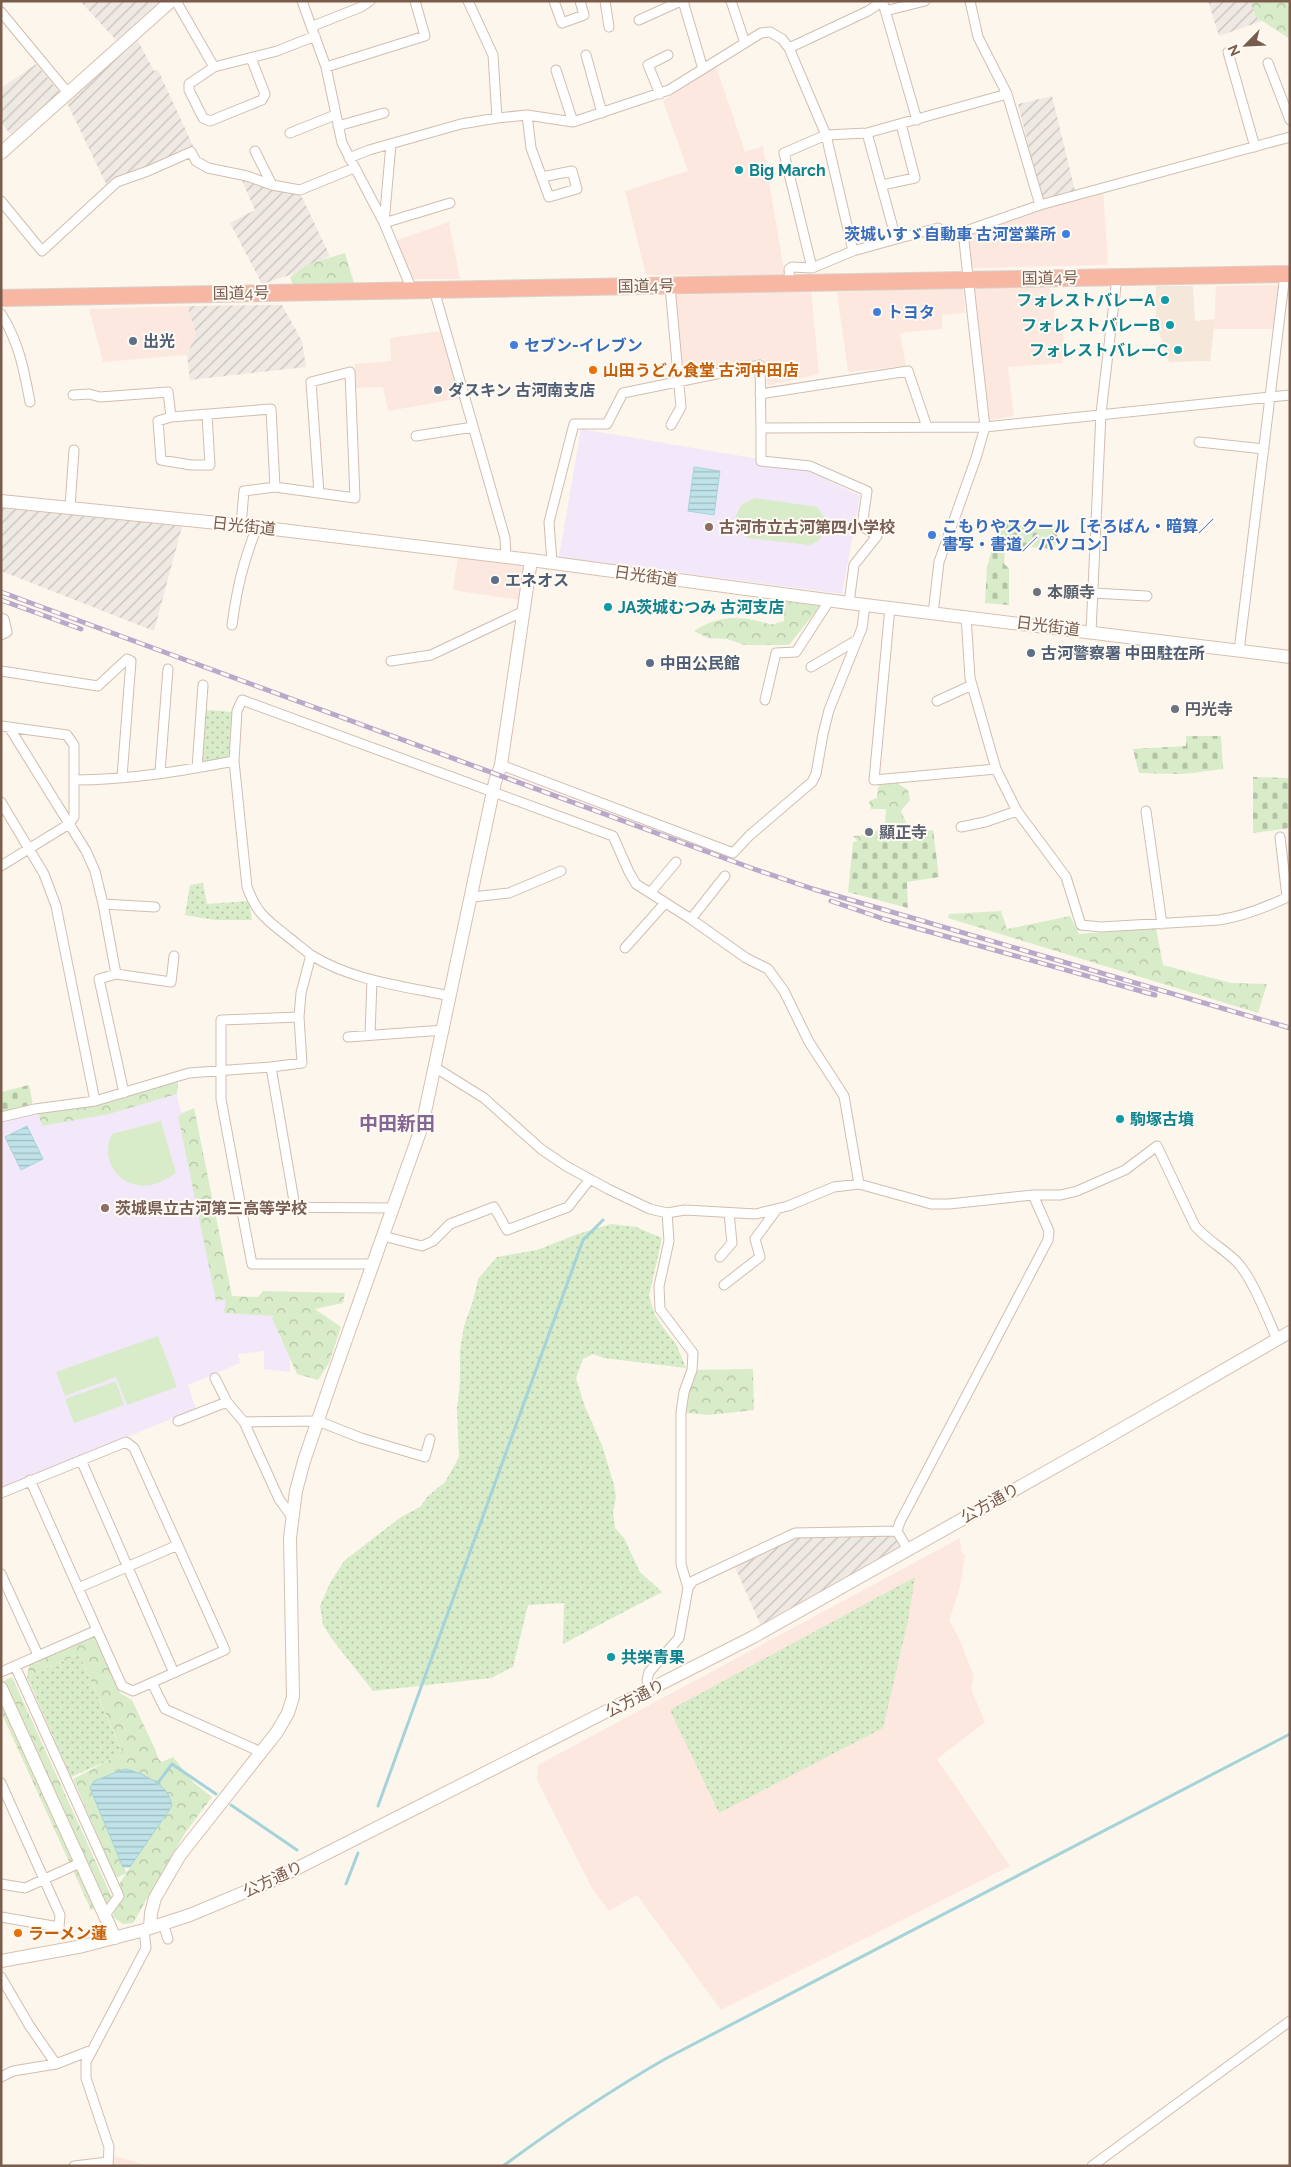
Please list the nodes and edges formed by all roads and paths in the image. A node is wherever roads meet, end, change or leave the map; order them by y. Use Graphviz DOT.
graph roads {
  1 [pos="171,1"];
  2 [pos="176,1"];
  3 [pos="302,1"];
  4 [pos="370,1"];
  5 [pos="415,1"];
  6 [pos="468,1"];
  7 [pos="554,1"];
  8 [pos="580,1"];
  9 [pos="605,1"];
  10 [pos="682,1"];
  11 [pos="731,1"];
  12 [pos="925,1"];
  13 [pos="970,1"];
  14 [pos="884,5"];
  15 [pos="1,12"];
  16 [pos="639,20"];
  17 [pos="313,26"];
  18 [pos="609,27"];
  19 [pos="315,36"];
  20 [pos="745,43"];
  21 [pos="789,48"];
  22 [pos="1228,52"];
  23 [pos="586,55"];
  24 [pos="668,55"];
  25 [pos="251,58"];
  26 [pos="1268,63"];
  27 [pos="214,67"];
  28 [pos="326,67"];
  29 [pos="703,69"];
  30 [pos="556,70"];
  31 [pos="68,93"];
  32 [pos="660,94"];
  33 [pos="1008,94"];
  34 [pos="384,113"];
  35 [pos="602,113"];
  36 [pos="335,115"];
  37 [pos="528,115"];
  38 [pos="497,118"];
  39 [pos="917,120"];
  40 [pos="1290,120"];
  41 [pos="573,122"];
  42 [pos="901,124"];
  43 [pos="338,126"];
  44 [pos="290,133"];
  45 [pos="868,133"];
  46 [pos="826,136"];
  47 [pos="1290,137"];
  48 [pos="391,144"];
  49 [pos="1255,147"];
  50 [pos="255,150"];
  51 [pos="1,153"];
  52 [pos="349,158"];
  53 [pos="354,168"];
  54 [pos="542,177"];
  55 [pos="882,184"];
  56 [pos="272,185"];
  57 [pos="1,201"];
  58 [pos="450,203"];
  59 [pos="1040,205"];
  60 [pos="384,222"];
  61 [pos="938,228"];
  62 [pos="896,238"];
  63 [pos="853,251"];
  64 [pos="812,268"];
  65 [pos="1287,274"];
  66 [pos="1117,277"];
  67 [pos="968,280"];
  68 [pos="790,284"];
  69 [pos="670,286"];
  70 [pos="412,290"];
  71 [pos="434,290"];
  72 [pos="1,298"];
  73 [pos="1,314"];
  74 [pos="680,381"];
  75 [pos="760,394"];
  76 [pos="73,395"];
  77 [pos="1290,395"];
  78 [pos="1270,397"];
  79 [pos="30,402"];
  80 [pos="1101,413"];
  81 [pos="207,415"];
  82 [pos="171,417"];
  83 [pos="671,425"];
  84 [pos="474,427"];
  85 [pos="927,427"];
  86 [pos="985,427"];
  87 [pos="761,428"];
  88 [pos="416,436"];
  89 [pos="1199,442"];
  90 [pos="1264,449"];
  91 [pos="74,450"];
  92 [pos="276,487"];
  93 [pos="319,493"];
  94 [pos="1,501"];
  95 [pos="70,507"];
  96 [pos="241,525"];
  97 [pos="257,527"];
  98 [pos="506,557"];
  99 [pos="531,560"];
  100 [pos="552,563"];
  101 [pos="1093,593"];
  102 [pos="1147,596"];
  103 [pos="829,601"];
  104 [pos="849,603"];
  105 [pos="865,605"];
  106 [pos="890,607"];
  107 [pos="524,611"];
  108 [pos="933,614"];
  109 [pos="966,616"];
  110 [pos="1,618"];
  111 [pos="232,625"];
  112 [pos="1091,632"];
  113 [pos="1,635"];
  114 [pos="857,640"];
  115 [pos="1239,651"];
  116 [pos="1290,657"];
  117 [pos="391,661"];
  118 [pos="811,668"];
  119 [pos="168,669"];
  120 [pos="1,671"];
  121 [pos="203,685"];
  122 [pos="972,685"];
  123 [pos="765,700"];
  124 [pos="937,701"];
  125 [pos="5,726"];
  126 [pos="234,761"];
  127 [pos="501,765"];
  128 [pos="197,768"];
  129 [pos="996,769"];
  130 [pos="160,772"];
  131 [pos="122,777"];
  132 [pos="75,780"];
  133 [pos="493,792"];
  134 [pos="1,802"];
  135 [pos="1017,811"];
  136 [pos="1146,811"];
  137 [pos="69,824"];
  138 [pos="961,827"];
  139 [pos="1280,837"];
  140 [pos="29,847"];
  141 [pos="676,862"];
  142 [pos="1,866"];
  143 [pos="561,871"];
  144 [pos="725,876"];
  145 [pos="650,893"];
  146 [pos="472,897"];
  147 [pos="1288,897"];
  148 [pos="665,903"];
  149 [pos="103,904"];
  150 [pos="154,907"];
  151 [pos="691,919"];
  152 [pos="1162,924"];
  153 [pos="625,948"];
  154 [pos="311,955"];
  155 [pos="174,956"];
  156 [pos="116,974"];
  157 [pos="372,980"];
  158 [pos="450,996"];
  159 [pos="299,1017"];
  160 [pos="444,1030"];
  161 [pos="370,1035"];
  162 [pos="348,1037"];
  163 [pos="271,1068"];
  164 [pos="436,1068"];
  165 [pos="222,1069"];
  166 [pos="124,1093"];
  167 [pos="95,1101"];
  168 [pos="1,1117"];
  169 [pos="590,1179"];
  170 [pos="859,1184"];
  171 [pos="1033,1195"];
  172 [pos="241,1206"];
  173 [pos="295,1207"];
  174 [pos="393,1208"];
  175 [pos="777,1209"];
  176 [pos="667,1213"];
  177 [pos="729,1214"];
  178 [pos="383,1236"];
  179 [pos="720,1257"];
  180 [pos="373,1264"];
  181 [pos="724,1284"];
  182 [pos="1286,1335"];
  183 [pos="215,1378"];
  184 [pos="226,1402"];
  185 [pos="178,1421"];
  186 [pos="318,1421"];
  187 [pos="244,1422"];
  188 [pos="430,1439"];
  189 [pos="81,1460"];
  190 [pos="30,1480"];
  191 [pos="1,1493"];
  192 [pos="292,1517"];
  193 [pos="897,1531"];
  194 [pos="178,1545"];
  195 [pos="908,1550"];
  196 [pos="128,1567"];
  197 [pos="1,1574"];
  198 [pos="78,1588"];
  199 [pos="688,1588"];
  200 [pos="97,1630"];
  201 [pos="38,1655"];
  202 [pos="16,1666"];
  203 [pos="1,1672"];
  204 [pos="174,1673"];
  205 [pos="152,1682"];
  206 [pos="1,1688"];
  207 [pos="650,1691"];
  208 [pos="261,1752"];
  209 [pos="1,1783"];
  210 [pos="82,1862"];
  211 [pos="44,1879"];
  212 [pos="1,1884"];
  213 [pos="105,1915"];
  214 [pos="1,1917"];
  215 [pos="163,1924"];
  216 [pos="147,1929"];
  217 [pos="115,1938"];
  218 [pos="168,1938"];
  219 [pos="1,1961"];
  220 [pos="1,1977"];
  221 [pos="1290,2021"];
  222 [pos="92,2050"];
  223 [pos="56,2064"];
  224 [pos="1,2077"];
  225 [pos="108,2164"];
  226 [pos="74,2166"];
  227 [pos="1092,2166"];
  1 -- 31 [label="street"];
  2 -- 27 [label="street"];
  3 -- 17 [label="street"];
  4 -- 17 [label="street"];
  5 -- 28 [label="street"];
  6 -- 38 [label="street"];
  7 -- 8 [label="street"];
  9 -- 18 [label="street"];
  10 -- 16 [label="street"];
  10 -- 29 [label="street"];
  11 -- 20 [label="street"];
  12 -- 14 [label="street"];
  13 -- 33 [label="street"];
  14 -- 21 [label="street"];
  14 -- 39 [label="street"];
  15 -- 31 [label="street"];
  17 -- 19 [label="street"];
  19 -- 25 [label="street"];
  19 -- 28 [label="street"];
  20 -- 21 [label="street"];
  20 -- 29 [label="street"];
  21 -- 46 [label="street"];
  22 -- 49 [label="street"];
  23 -- 35 [label="street"];
  24 -- 32 [label="street"];
  25 -- 27 [label="street"];
  25 -- 27 [label="street"];
  26 -- 40 [label="street"];
  28 -- 36 [label="street"];
  29 -- 32 [label="street"];
  30 -- 41 [label="street"];
  31 -- 51 [label="street"];
  32 -- 35 [label="street"];
  33 -- 39 [label="street"];
  33 -- 59 [label="street"];
  34 -- 43 [label="street"];
  35 -- 41 [label="street"];
  36 -- 43 [label="street"];
  36 -- 44 [label="street"];
  37 -- 38 [label="street"];
  37 -- 41 [label="street"];
  37 -- 54 [label="street"];
  38 -- 48 [label="street"];
  39 -- 42 [label="street"];
  42 -- 45 [label="street"];
  42 -- 55 [label="street"];
  43 -- 52 [label="street"];
  45 -- 46 [label="street"];
  45 -- 55 [label="street"];
  46 -- 63 [label="street"];
  46 -- 64 [label="street"];
  47 -- 49 [label="street"];
  48 -- 52 [label="street"];
  48 -- 60 [label="street"];
  49 -- 59 [label="street"];
  50 -- 56 [label="street"];
  52 -- 53 [label="street"];
  53 -- 56 [label="street"];
  53 -- 60 [label="street"];
  55 -- 62 [label="street"];
  56 -- 57 [label="street"];
  58 -- 60 [label="street"];
  59 -- 67 [label="street"];
  60 -- 70 [label="street"];
  61 -- 62 [label="street"];
  62 -- 63 [label="street"];
  63 -- 64 [label="street"];
  64 -- 68 [label="street"];
  65 -- 66 [label="highway, 国道4号"];
  65 -- 78 [label="street"];
  66 -- 67 [label="highway, 国道4号"];
  66 -- 80 [label="street"];
  67 -- 68 [label="highway, 国道4号"];
  67 -- 86 [label="street"];
  68 -- 69 [label="highway, 国道4号"];
  69 -- 71 [label="highway, 国道4号"];
  69 -- 74 [label="street"];
  70 -- 71 [label="highway, 国道4号"];
  70 -- 72 [label="highway, 国道4号"];
  71 -- 84 [label="street"];
  73 -- 79 [label="street"];
  74 -- 75 [label="street"];
  74 -- 83 [label="street"];
  74 -- 100 [label="street"];
  75 -- 85 [label="street"];
  75 -- 87 [label="street"];
  76 -- 82 [label="street"];
  77 -- 78 [label="street"];
  78 -- 80 [label="street"];
  78 -- 90 [label="street"];
  80 -- 86 [label="street"];
  80 -- 101 [label="street"];
  81 -- 82 [label="street"];
  81 -- 82 [label="street"];
  81 -- 92 [label="street"];
  84 -- 88 [label="street"];
  84 -- 98 [label="street"];
  85 -- 86 [label="street"];
  85 -- 87 [label="street"];
  86 -- 108 [label="street"];
  87 -- 104 [label="street"];
  89 -- 90 [label="street"];
  90 -- 115 [label="street"];
  91 -- 95 [label="street"];
  92 -- 93 [label="street"];
  92 -- 96 [label="street"];
  93 -- 93 [label="street"];
  94 -- 95 [label="street, 日光街道"];
  95 -- 96 [label="street, 日光街道"];
  96 -- 97 [label="street, 日光街道"];
  97 -- 98 [label="street, 日光街道"];
  97 -- 111 [label="street"];
  98 -- 99 [label="street, 日光街道"];
  99 -- 100 [label="street, 日光街道"];
  99 -- 107 [label="street"];
  100 -- 103 [label="street, 日光街道"];
  101 -- 102 [label="street"];
  101 -- 112 [label="street"];
  103 -- 104 [label="street, 日光街道"];
  103 -- 123 [label="street"];
  104 -- 105 [label="street, 日光街道"];
  105 -- 106 [label="street, 日光街道"];
  105 -- 114 [label="street"];
  106 -- 108 [label="street, 日光街道"];
  106 -- 129 [label="street"];
  107 -- 117 [label="street"];
  107 -- 127 [label="street"];
  108 -- 109 [label="street, 日光街道"];
  109 -- 112 [label="street, 日光街道"];
  109 -- 122 [label="street"];
  110 -- 113 [label="street"];
  112 -- 115 [label="street, 日光街道"];
  114 -- 118 [label="street"];
  114 -- 127 [label="street"];
  115 -- 116 [label="street, 日光街道"];
  119 -- 130 [label="street"];
  120 -- 131 [label="street"];
  121 -- 128 [label="street"];
  122 -- 124 [label="street"];
  122 -- 129 [label="street"];
  125 -- 132 [label="street"];
  125 -- 137 [label="street"];
  126 -- 128 [label="street"];
  126 -- 133 [label="street"];
  126 -- 154 [label="street"];
  127 -- 133 [label="street"];
  128 -- 130 [label="street"];
  129 -- 135 [label="street"];
  130 -- 131 [label="street"];
  131 -- 132 [label="street"];
  132 -- 137 [label="street"];
  133 -- 145 [label="street"];
  133 -- 146 [label="street"];
  134 -- 140 [label="street"];
  135 -- 138 [label="street"];
  135 -- 152 [label="street"];
  136 -- 152 [label="street"];
  137 -- 140 [label="street"];
  137 -- 149 [label="street"];
  139 -- 147 [label="street"];
  140 -- 142 [label="street"];
  140 -- 167 [label="street"];
  141 -- 145 [label="street"];
  143 -- 146 [label="street"];
  144 -- 151 [label="street"];
  145 -- 148 [label="street"];
  146 -- 158 [label="street"];
  147 -- 152 [label="street"];
  148 -- 151 [label="street"];
  148 -- 153 [label="street"];
  149 -- 150 [label="street"];
  149 -- 156 [label="street"];
  151 -- 170 [label="street"];
  154 -- 157 [label="street"];
  154 -- 159 [label="street"];
  155 -- 156 [label="street"];
  156 -- 166 [label="street"];
  157 -- 158 [label="street"];
  157 -- 161 [label="street"];
  158 -- 160 [label="street"];
  159 -- 163 [label="street"];
  159 -- 165 [label="street"];
  160 -- 161 [label="street"];
  160 -- 164 [label="street"];
  161 -- 162 [label="street"];
  163 -- 165 [label="street"];
  163 -- 173 [label="street"];
  164 -- 169 [label="street"];
  164 -- 174 [label="street"];
  165 -- 166 [label="street"];
  165 -- 172 [label="street"];
  166 -- 167 [label="street"];
  167 -- 168 [label="street"];
  169 -- 176 [label="street"];
  169 -- 178 [label="street"];
  170 -- 171 [label="street"];
  170 -- 175 [label="street"];
  171 -- 182 [label="street"];
  171 -- 193 [label="street"];
  172 -- 173 [label="street"];
  172 -- 180 [label="street"];
  173 -- 174 [label="street"];
  174 -- 178 [label="street"];
  175 -- 177 [label="street"];
  175 -- 181 [label="street"];
  176 -- 177 [label="street"];
  176 -- 199 [label="street"];
  177 -- 179 [label="street"];
  178 -- 180 [label="street"];
  180 -- 186 [label="street"];
  182 -- 195 [label="street, 公方通り"];
  183 -- 184 [label="street"];
  184 -- 185 [label="street"];
  184 -- 187 [label="street"];
  186 -- 187 [label="street"];
  186 -- 188 [label="street"];
  186 -- 192 [label="street"];
  187 -- 192 [label="street"];
  189 -- 190 [label="street"];
  189 -- 194 [label="street"];
  189 -- 196 [label="street"];
  190 -- 191 [label="street"];
  190 -- 198 [label="street"];
  192 -- 208 [label="street"];
  193 -- 195 [label="street"];
  193 -- 199 [label="street"];
  194 -- 196 [label="street"];
  194 -- 204 [label="street"];
  195 -- 207 [label="street, 公方通り"];
  196 -- 198 [label="street"];
  196 -- 204 [label="street"];
  197 -- 201 [label="street"];
  198 -- 200 [label="street"];
  199 -- 207 [label="street"];
  200 -- 201 [label="street"];
  200 -- 205 [label="street"];
  201 -- 202 [label="street"];
  202 -- 203 [label="street"];
  202 -- 213 [label="street"];
  204 -- 205 [label="street"];
  205 -- 208 [label="street"];
  206 -- 210 [label="street"];
  207 -- 215 [label="street, 公方通り"];
  208 -- 216 [label="street"];
  209 -- 211 [label="street"];
  210 -- 211 [label="street"];
  210 -- 213 [label="street"];
  211 -- 212 [label="street"];
  211 -- 214 [label="street"];
  213 -- 217 [label="street"];
  215 -- 216 [label="street, 公方通り"];
  215 -- 218 [label="street"];
  216 -- 217 [label="street, 公方通り"];
  216 -- 222 [label="street"];
  217 -- 219 [label="street, 公方通り"];
  220 -- 223 [label="street"];
  221 -- 227 [label="street"];
  222 -- 223 [label="street"];
  222 -- 225 [label="street"];
  223 -- 224 [label="street"];
  225 -- 226 [label="street"];
}
